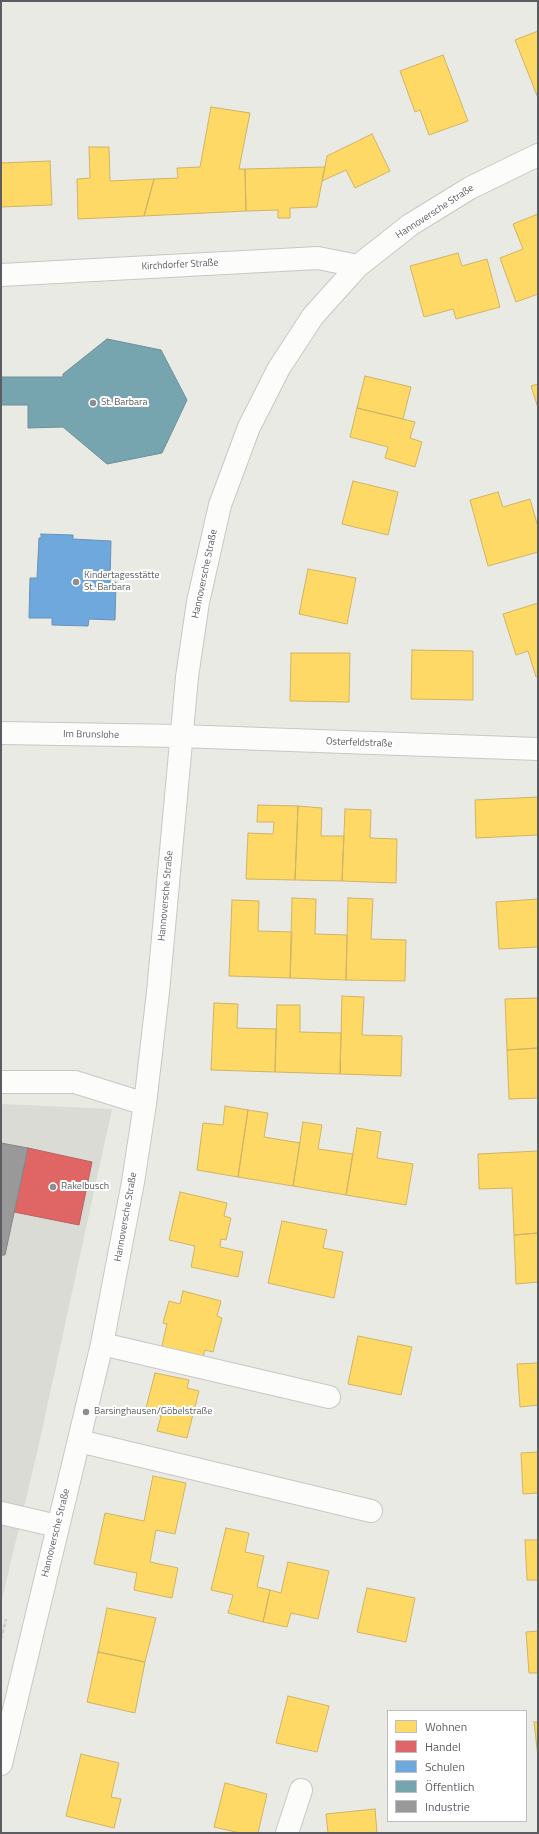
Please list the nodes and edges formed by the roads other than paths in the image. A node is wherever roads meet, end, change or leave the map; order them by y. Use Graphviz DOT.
graph roads {
  1 [pos="538,155"];
  2 [pos="358,266"];
  3 [pos="1,275"];
  4 [pos="1,733"];
  5 [pos="180,736"];
  6 [pos="538,749"];
  7 [pos="1,1082"];
  8 [pos="145,1104"];
  9 [pos="102,1344"];
  10 [pos="329,1397"];
  11 [pos="79,1441"];
  12 [pos="371,1511"];
  13 [pos="1,1513"];
  14 [pos="57,1526"];
  15 [pos="1,1764"];
  16 [pos="301,1790"];
  17 [pos="287,1833"];
  1 -- 2 [label="street, Hannoversche Straße"];
  2 -- 3 [label="street, Kirchdorfer Straße"];
  2 -- 5 [label="street, Hannoversche Straße"];
  4 -- 5 [label="street, Im Brunslohe"];
  5 -- 6 [label="street, Osterfeldstraße"];
  5 -- 8 [label="street, Hannoversche Straße"];
  7 -- 8 [label="street"];
  8 -- 9 [label="street, Hannoversche Straße"];
  9 -- 10 [label="street"];
  9 -- 11 [label="street, Hannoversche Straße"];
  11 -- 12 [label="street"];
  11 -- 14 [label="street, Hannoversche Straße"];
  13 -- 14 [label="street"];
  14 -- 15 [label="street, Hannoversche Straße"];
  16 -- 17 [label="street"];
}
